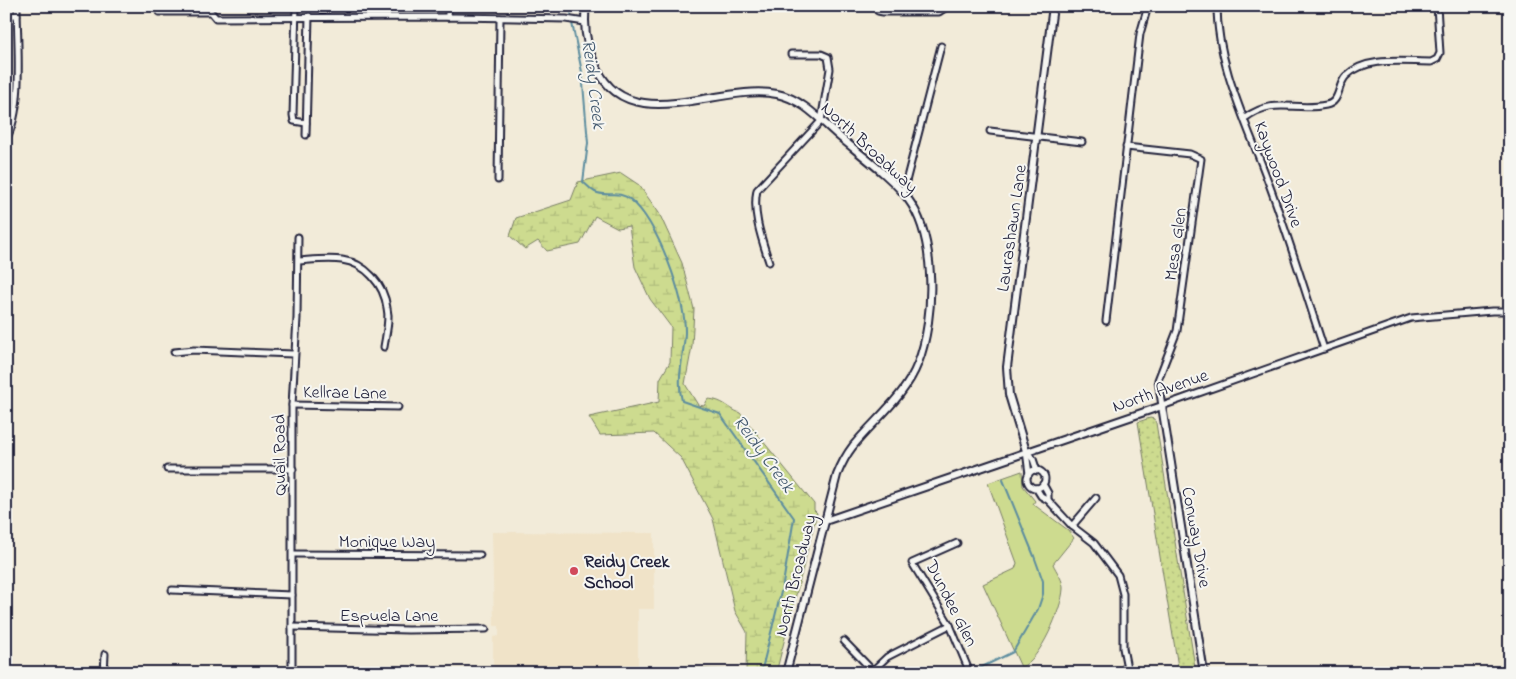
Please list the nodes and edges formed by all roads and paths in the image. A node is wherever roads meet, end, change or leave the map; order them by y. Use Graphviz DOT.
graph roads {
  1 [pos="17,6"];
  2 [pos="296,6"];
  3 [pos="448,6"];
  4 [pos="586,6"];
  5 [pos="878,6"];
  6 [pos="1053,6"];
  7 [pos="1148,6"];
  8 [pos="1217,6"];
  9 [pos="1437,6"];
  10 [pos="948,7"];
  11 [pos="210,9"];
  12 [pos="159,12"];
  13 [pos="6,15"];
  14 [pos="17,15"];
  15 [pos="296,16"];
  16 [pos="309,16"];
  17 [pos="448,18"];
  18 [pos="500,18"];
  19 [pos="585,22"];
  20 [pos="941,46"];
  21 [pos="791,54"];
  22 [pos="1245,118"];
  23 [pos="821,121"];
  24 [pos="306,123"];
  25 [pos="990,131"];
  26 [pos="306,135"];
  27 [pos="1038,137"];
  28 [pos="6,139"];
  29 [pos="1082,142"];
  30 [pos="1126,148"];
  31 [pos="498,180"];
  32 [pos="903,193"];
  33 [pos="298,237"];
  34 [pos="299,260"];
  35 [pos="769,262"];
  36 [pos="1510,311"];
  37 [pos="1106,321"];
  38 [pos="384,347"];
  39 [pos="1324,349"];
  40 [pos="174,352"];
  41 [pos="293,354"];
  42 [pos="292,405"];
  43 [pos="1162,406"];
  44 [pos="398,407"];
  45 [pos="1026,451"];
  46 [pos="167,469"];
  47 [pos="293,469"];
  48 [pos="1037,471"];
  49 [pos="1029,474"];
  50 [pos="1043,484"];
  51 [pos="1036,488"];
  52 [pos="1096,498"];
  53 [pos="1048,500"];
  54 [pos="825,520"];
  55 [pos="1072,526"];
  56 [pos="957,543"];
  57 [pos="293,554"];
  58 [pos="480,555"];
  59 [pos="172,590"];
  60 [pos="292,596"];
  61 [pos="950,625"];
  62 [pos="292,628"];
  63 [pos="486,629"];
  64 [pos="844,642"];
  65 [pos="105,654"];
  66 [pos="871,671"];
  67 [pos="104,673"];
  68 [pos="292,673"];
  69 [pos="786,673"];
  70 [pos="970,673"];
  71 [pos="1128,673"];
  72 [pos="1204,673"];
  1 -- 14 [label="street"];
  2 -- 15 [label="street"];
  3 -- 17 [label="street"];
  4 -- 19 [label="street, North Broadway"];
  5 -- 10 [label="street"];
  6 -- 27 [label="street, Laurashawn Lane"];
  7 -- 30 [label="street"];
  8 -- 22 [label="street, Kaywood Drive"];
  9 -- 22 [label="street"];
  11 -- 12 [label="street"];
  11 -- 15 [label="street"];
  13 -- 14 [label="street"];
  14 -- 28 [label="street"];
  15 -- 16 [label="street"];
  15 -- 24 [label="street"];
  16 -- 17 [label="street"];
  16 -- 24 [label="street"];
  17 -- 18 [label="street"];
  18 -- 19 [label="street"];
  18 -- 31 [label="street"];
  19 -- 23 [label="street, North Broadway"];
  20 -- 32 [label="street"];
  21 -- 23 [label="street"];
  22 -- 39 [label="street, Kaywood Drive"];
  23 -- 32 [label="street, North Broadway"];
  23 -- 35 [label="street"];
  24 -- 26 [label="street"];
  25 -- 27 [label="street"];
  27 -- 29 [label="street"];
  27 -- 45 [label="street, Laurashawn Lane"];
  30 -- 37 [label="street"];
  30 -- 43 [label="street, Mesa Glen"];
  32 -- 54 [label="street, North Broadway"];
  33 -- 34 [label="street, Quail Road"];
  34 -- 38 [label="street"];
  34 -- 41 [label="street, Quail Road"];
  36 -- 39 [label="street, North Avenue"];
  39 -- 43 [label="street, North Avenue"];
  40 -- 41 [label="street"];
  41 -- 42 [label="street, Quail Road"];
  42 -- 44 [label="street, Kellrae Lane"];
  42 -- 47 [label="street, Quail Road"];
  43 -- 45 [label="street, North Avenue"];
  43 -- 72 [label="street, Conway Drive"];
  45 -- 48 [label="street"];
  45 -- 49 [label="street"];
  45 -- 54 [label="street, North Avenue"];
  46 -- 47 [label="street"];
  47 -- 57 [label="street, Quail Road"];
  48 -- 49 [label="street"];
  48 -- 50 [label="street"];
  49 -- 51 [label="street"];
  50 -- 51 [label="street"];
  50 -- 53 [label="street"];
  51 -- 53 [label="street"];
  52 -- 55 [label="street"];
  53 -- 55 [label="street"];
  54 -- 69 [label="street, North Broadway"];
  55 -- 71 [label="street"];
  56 -- 61 [label="street, Dundee Glen"];
  57 -- 58 [label="street, Monique Way"];
  57 -- 60 [label="street, Quail Road"];
  59 -- 60 [label="street"];
  60 -- 62 [label="street, Quail Road"];
  61 -- 66 [label="street"];
  61 -- 70 [label="street, Dundee Glen"];
  62 -- 63 [label="street, Espuela Lane"];
  62 -- 68 [label="street, Quail Road"];
  64 -- 66 [label="street"];
  65 -- 67 [label="street"];
}
